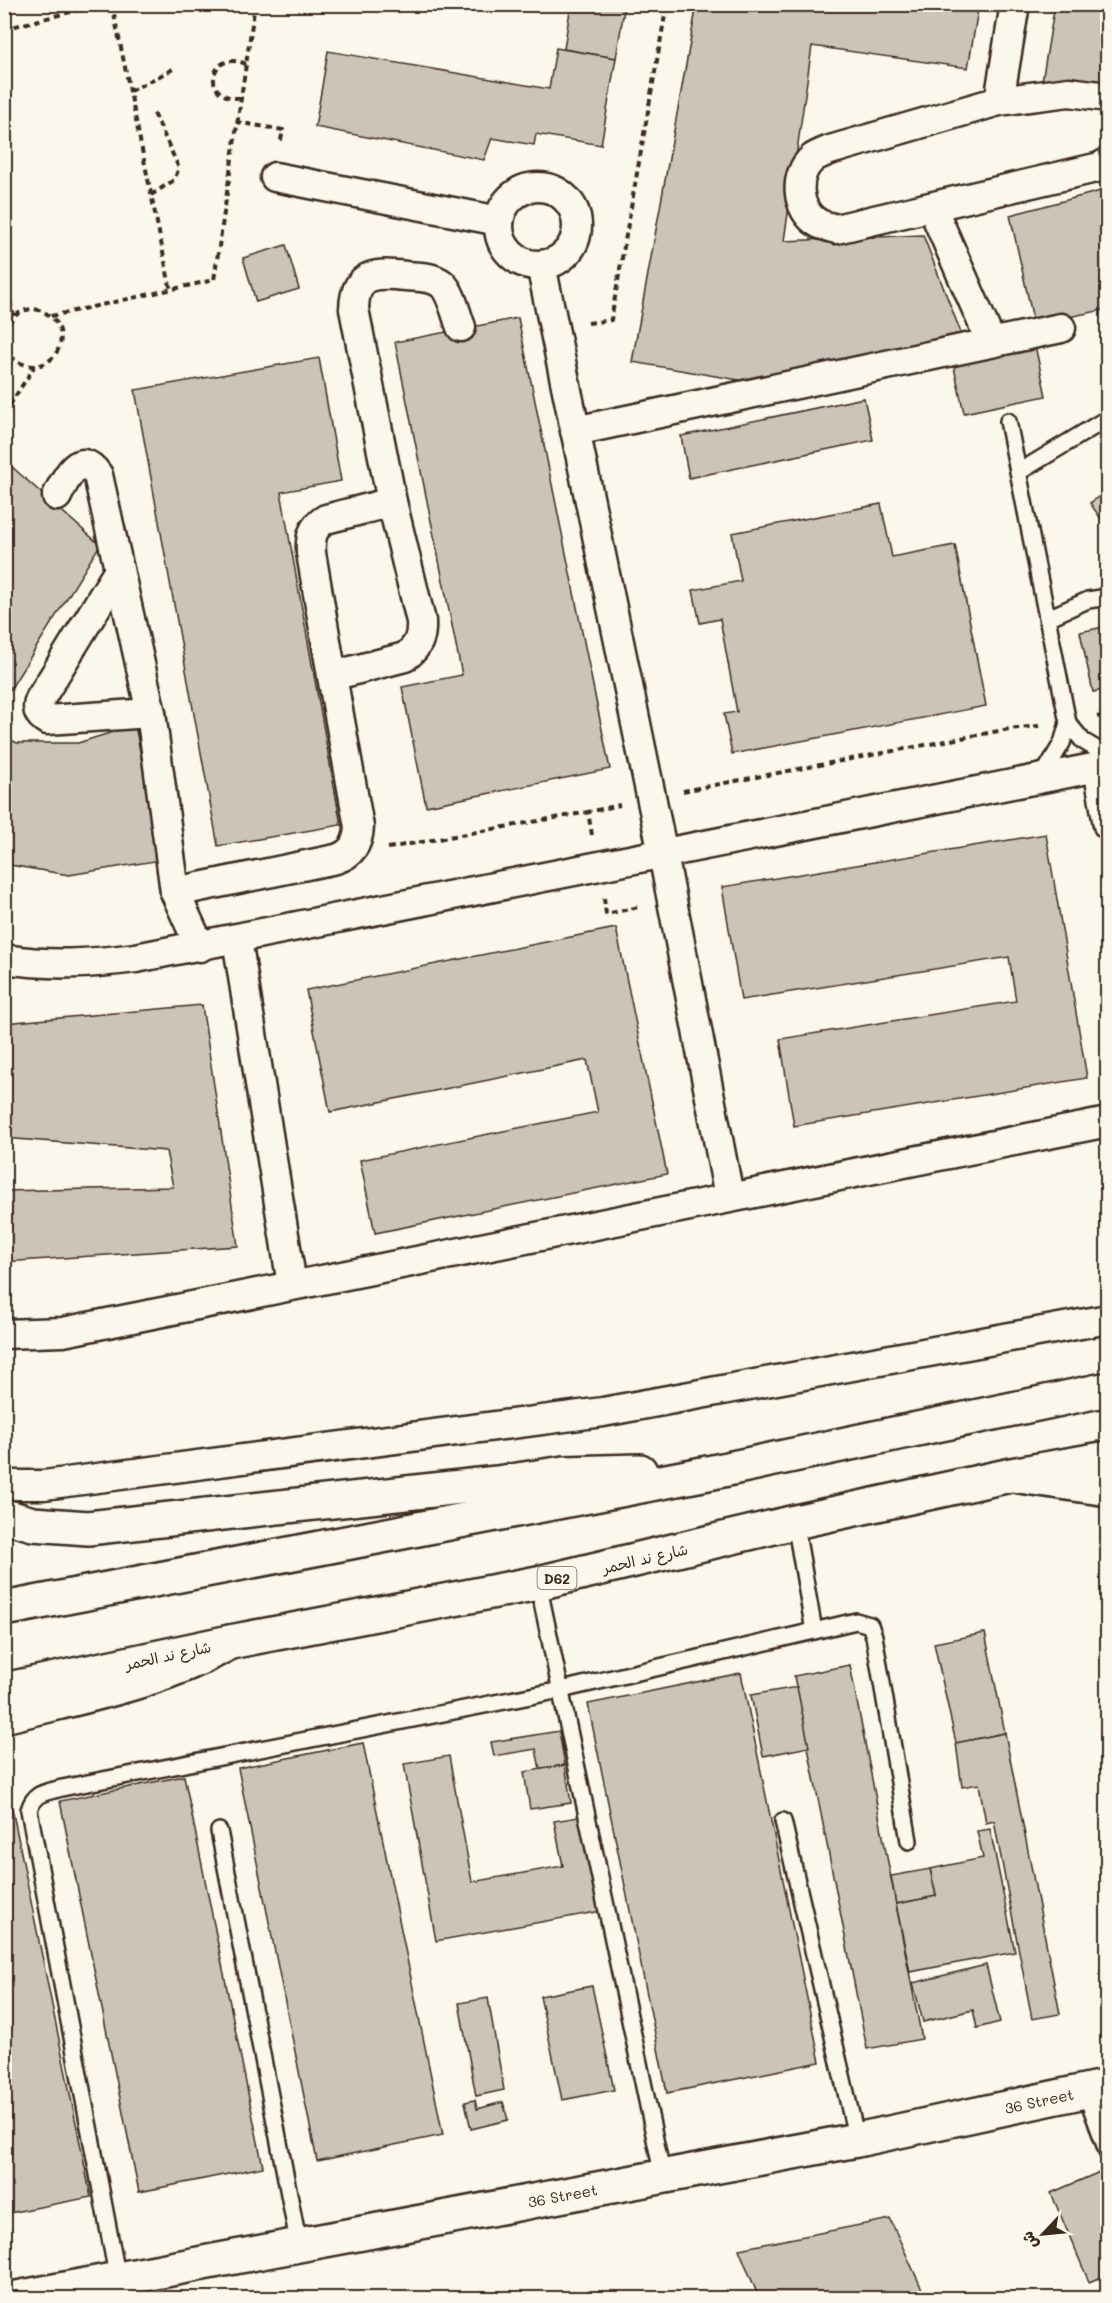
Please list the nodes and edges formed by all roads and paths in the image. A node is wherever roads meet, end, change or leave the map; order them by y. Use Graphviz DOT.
graph roads {
  1 [pos="102,4"];
  2 [pos="112,4"];
  3 [pos="255,4"];
  4 [pos="667,4"];
  5 [pos="1016,4"];
  6 [pos="4,29"];
  7 [pos="246,64"];
  8 [pos="175,68"];
  9 [pos="130,91"];
  10 [pos="1107,97"];
  11 [pos="240,98"];
  12 [pos="999,101"];
  13 [pos="153,111"];
  14 [pos="236,122"];
  15 [pos="1107,162"];
  16 [pos="275,177"];
  17 [pos="151,195"];
  18 [pos="932,207"];
  19 [pos="499,221"];
  20 [pos="541,265"];
  21 [pos="4,281"];
  22 [pos="171,291"];
  23 [pos="14,316"];
  24 [pos="51,316"];
  25 [pos="611,320"];
  26 [pos="461,327"];
  27 [pos="1061,328"];
  28 [pos="4,333"];
  29 [pos="4,342"];
  30 [pos="992,342"];
  31 [pos="34,367"];
  32 [pos="4,414"];
  33 [pos="1107,418"];
  34 [pos="1008,421"];
  35 [pos="575,431"];
  36 [pos="1019,472"];
  37 [pos="57,496"];
  38 [pos="392,502"];
  39 [pos="119,570"];
  40 [pos="1107,597"];
  41 [pos="1048,618"];
  42 [pos="332,676"];
  43 [pos="151,713"];
  44 [pos="1107,714"];
  45 [pos="1068,723"];
  46 [pos="1104,763"];
  47 [pos="1041,778"];
  48 [pos="673,794"];
  49 [pos="588,812"];
  50 [pos="1107,825"];
  51 [pos="663,854"];
  52 [pos="344,856"];
  53 [pos="175,892"];
  54 [pos="237,939"];
  55 [pos="200,947"];
  56 [pos="4,959"];
  57 [pos="1107,1122"];
  58 [pos="729,1196"];
  59 [pos="292,1285"];
  60 [pos="1107,1319"];
  61 [pos="4,1334"];
  62 [pos="1107,1389"];
  63 [pos="1107,1458"];
  64 [pos="713,1473"];
  65 [pos="1011,1475"];
  66 [pos="4,1485"];
  67 [pos="1107,1489"];
  68 [pos="4,1516"];
  69 [pos="795,1522"];
  70 [pos="538,1583"];
  71 [pos="4,1609"];
  72 [pos="814,1630"];
  73 [pos="230,1642"];
  74 [pos="4,1690"];
  75 [pos="561,1690"];
  76 [pos="4,1716"];
  77 [pos="783,1821"];
  78 [pos="219,1831"];
  79 [pos="909,1841"];
  80 [pos="1096,2089"];
  81 [pos="857,2140"];
  82 [pos="1107,2154"];
  83 [pos="663,2177"];
  84 [pos="299,2246"];
  85 [pos="118,2280"];
  86 [pos="58,2295"];
  87 [pos="17,2298"];
  1 -- 6 [label="path"];
  2 -- 9 [label="path"];
  3 -- 7 [label="path"];
  4 -- 25 [label="path"];
  5 -- 12 [label="street"];
  7 -- 11 [label="path"];
  7 -- 11 [label="path"];
  8 -- 9 [label="path"];
  9 -- 17 [label="path"];
  10 -- 12 [label="street"];
  11 -- 14 [label="path"];
  12 -- 18 [label="street"];
  13 -- 17 [label="path"];
  14 -- 16 [label="path"];
  14 -- 22 [label="path"];
  15 -- 18 [label="street"];
  16 -- 19 [label="street"];
  17 -- 22 [label="path"];
  18 -- 30 [label="street"];
  19 -- 20 [label="street"];
  19 -- 20 [label="street"];
  20 -- 35 [label="street"];
  21 -- 23 [label="path"];
  22 -- 24 [label="path"];
  23 -- 24 [label="path"];
  23 -- 28 [label="path"];
  24 -- 31 [label="path"];
  26 -- 38 [label="street"];
  27 -- 30 [label="street"];
  29 -- 31 [label="path"];
  30 -- 35 [label="street"];
  31 -- 32 [label="path"];
  33 -- 36 [label="lane"];
  34 -- 36 [label="lane"];
  35 -- 51 [label="street"];
  36 -- 41 [label="lane"];
  37 -- 39 [label="street"];
  38 -- 42 [label="street"];
  38 -- 42 [label="street"];
  39 -- 43 [label="street"];
  39 -- 43 [label="street"];
  40 -- 41 [label="lane"];
  41 -- 45 [label="lane"];
  42 -- 52 [label="street"];
  43 -- 53 [label="street"];
  44 -- 45 [label="path"];
  45 -- 46 [label="lane"];
  45 -- 47 [label="lane"];
  45 -- 48 [label="path"];
  46 -- 47 [label="street"];
  46 -- 50 [label="street"];
  47 -- 51 [label="street"];
  49 -- 52 [label="path"];
  51 -- 54 [label="street"];
  51 -- 58 [label="street"];
  52 -- 53 [label="street"];
  53 -- 55 [label="street"];
  54 -- 55 [label="street"];
  54 -- 59 [label="street"];
  55 -- 56 [label="street"];
  57 -- 58 [label="street"];
  58 -- 59 [label="street"];
  59 -- 61 [label="street"];
  60 -- 66 [label="street"];
  62 -- 64 [label="main road"];
  63 -- 65 [label="main road, شارع ند الحمر / D62"];
  64 -- 68 [label="main road"];
  64 -- 71 [label="main road"];
  65 -- 67 [label="main road"];
  65 -- 69 [label="main road, شارع ند الحمر / D62"];
  69 -- 70 [label="main road, شارع ند الحمر / D62"];
  69 -- 72 [label="lane"];
  70 -- 73 [label="main road, شارع ند الحمر / D62"];
  70 -- 75 [label="lane"];
  72 -- 75 [label="lane"];
  72 -- 79 [label="lane"];
  73 -- 74 [label="main road, شارع ند الحمر / D62"];
  73 -- 76 [label="main road"];
  75 -- 83 [label="lane"];
  75 -- 85 [label="lane"];
  77 -- 81 [label="lane"];
  78 -- 84 [label="lane"];
  80 -- 81 [label="main road, 36 Street"];
  80 -- 82 [label="lane"];
  81 -- 83 [label="main road, 36 Street"];
  83 -- 84 [label="main road, 36 Street"];
  84 -- 85 [label="main road, 36 Street"];
  85 -- 86 [label="main road, 36 Street"];
  86 -- 87 [label="main road, 36 Street"];
}
